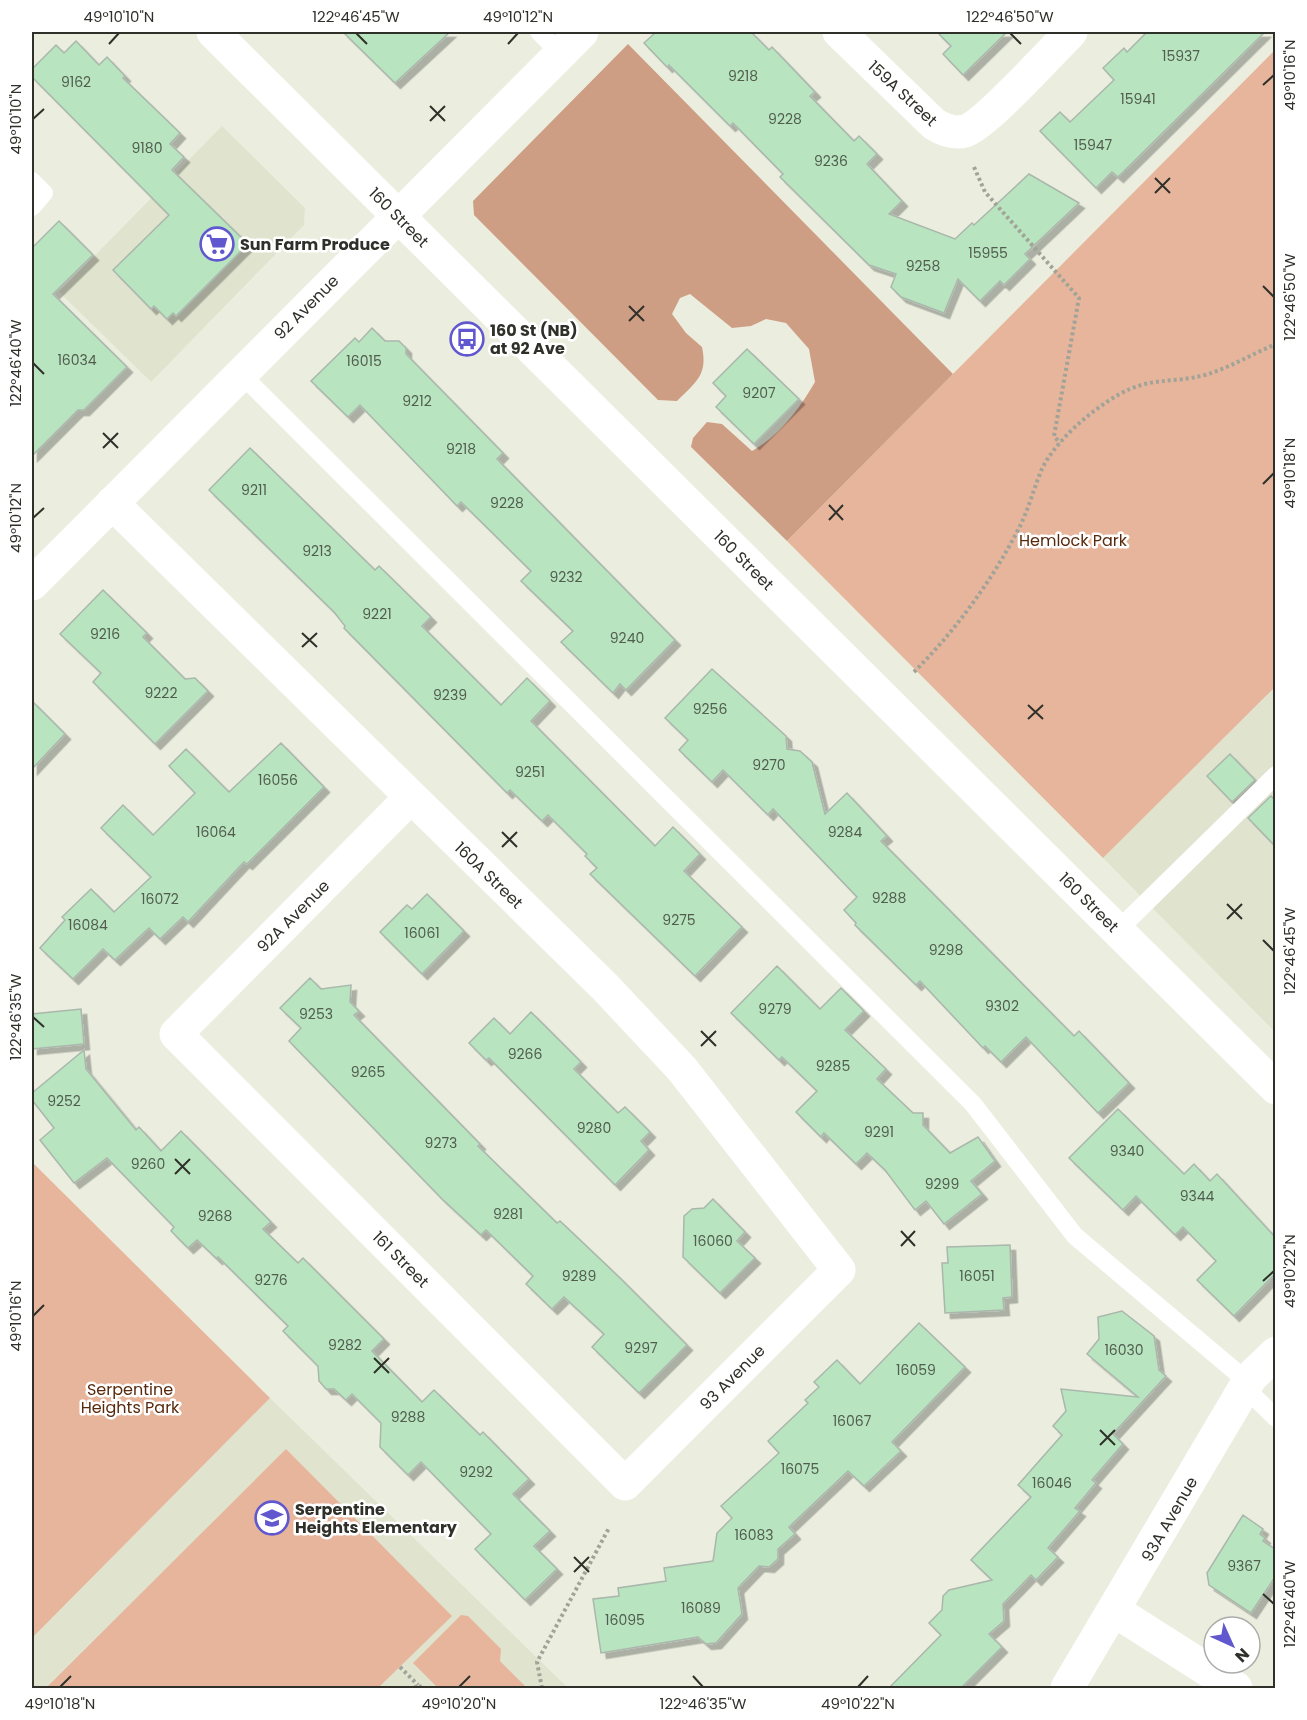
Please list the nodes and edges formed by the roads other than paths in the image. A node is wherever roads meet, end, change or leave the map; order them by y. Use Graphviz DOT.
graph roads {
  1 [pos="213,32"];
  2 [pos="839,32"];
  3 [pos="1071,32"];
  4 [pos="560,39"];
  5 [pos="32,181"];
  6 [pos="32,207"];
  7 [pos="397,215"];
  8 [pos="240,373"];
  9 [pos="112,503"];
  10 [pos="32,584"];
  11 [pos="1275,775"];
  12 [pos="410,798"];
  13 [pos="1118,931"];
  14 [pos="176,1034"];
  15 [pos="1270,1073"];
  16 [pos="840,1270"];
  17 [pos="1275,1353"];
  18 [pos="1247,1385"];
  19 [pos="1275,1418"];
  20 [pos="625,1484"];
  21 [pos="1114,1611"];
  22 [pos="1067,1689"];
  23 [pos="1236,1689"];
  1 -- 7 [label="street, 160 Street"];
  2 -- 3 [label="street, 159A Street"];
  4 -- 7 [label="street, 92 Avenue"];
  5 -- 6 [label="lane"];
  7 -- 8 [label="street, 92 Avenue"];
  7 -- 13 [label="street, 160 Street"];
  8 -- 9 [label="street, 92 Avenue"];
  8 -- 18 [label="lane"];
  9 -- 10 [label="street, 92 Avenue"];
  9 -- 12 [label="street, 160A Street"];
  11 -- 13 [label="lane"];
  12 -- 14 [label="street, 92A Avenue"];
  12 -- 16 [label="street, 160A Street"];
  13 -- 15 [label="street, 160 Street"];
  14 -- 20 [label="street, 161 Street"];
  16 -- 20 [label="street, 93 Avenue"];
  17 -- 18 [label="street, 93A Avenue"];
  18 -- 19 [label="lane"];
  18 -- 21 [label="street, 93A Avenue"];
  21 -- 22 [label="street, 93A Avenue"];
  21 -- 23 [label="street"];
}
